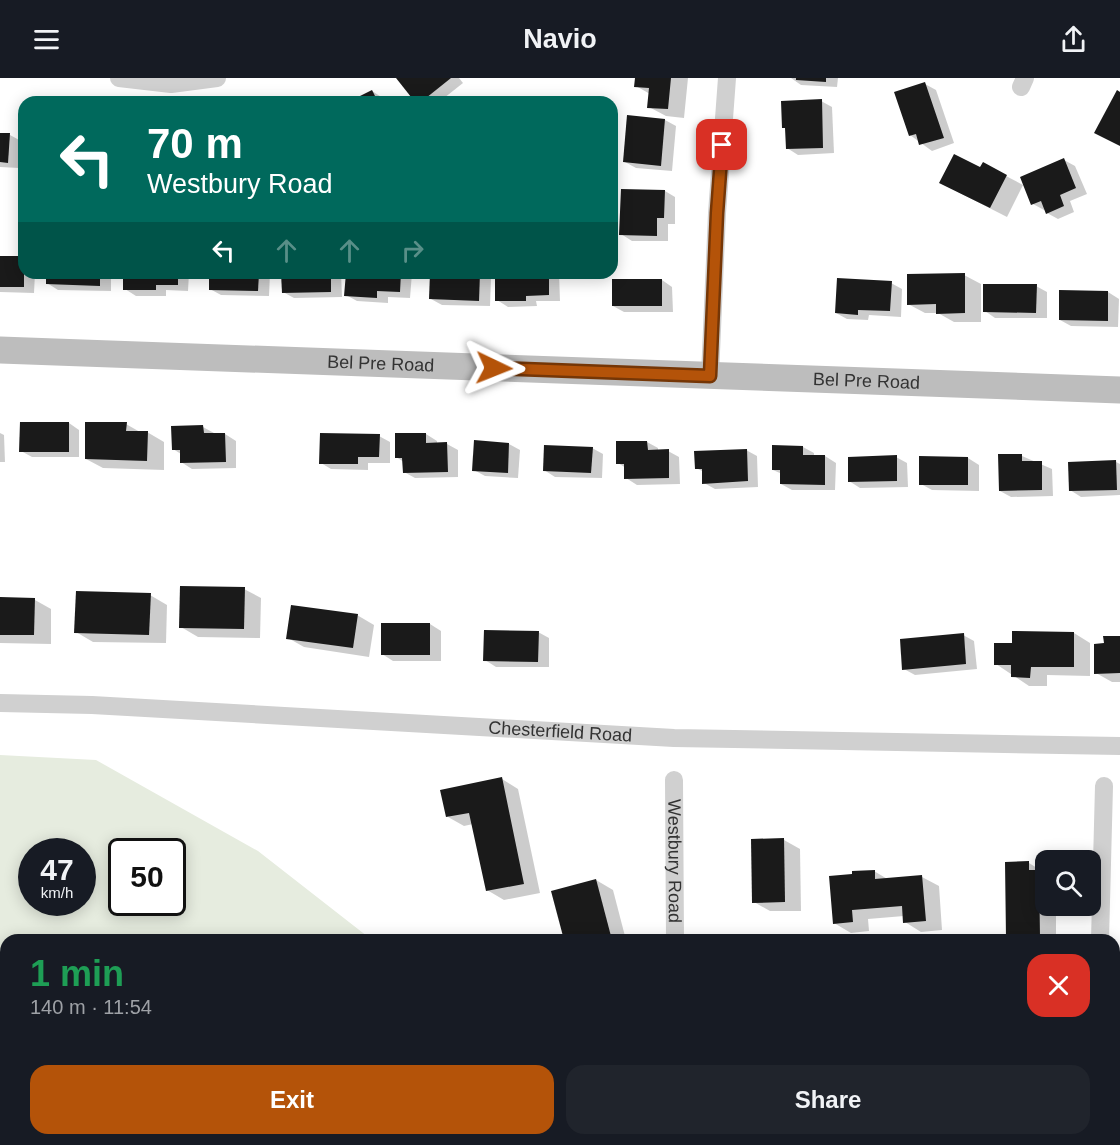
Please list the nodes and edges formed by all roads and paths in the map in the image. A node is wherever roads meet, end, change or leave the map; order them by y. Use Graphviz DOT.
graph roads {
  1 [pos="119,78"];
  2 [pos="217,78"];
  3 [pos="727,78"];
  4 [pos="0,350"];
  5 [pos="710,376"];
  6 [pos="1120,390"];
  7 [pos="0,703"];
  8 [pos="1120,746"];
  9 [pos="674,780"];
  10 [pos="1104,786"];
  11 [pos="675,934"];
  12 [pos="1100,934"];
  1 -- 2 [label="street"];
  3 -- 5 [label="street"];
  4 -- 5 [label="main road, Bel Pre Road"];
  5 -- 6 [label="main road, Bel Pre Road"];
  7 -- 8 [label="street, Chesterfield Road"];
  9 -- 11 [label="street, Westbury Road"];
  10 -- 12 [label="street"];
}
